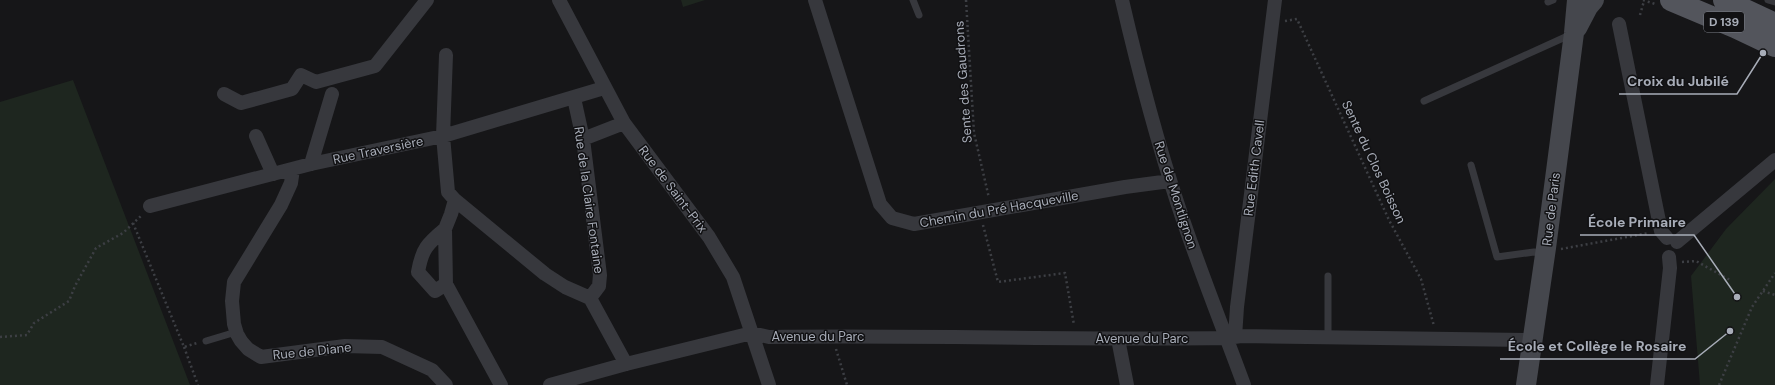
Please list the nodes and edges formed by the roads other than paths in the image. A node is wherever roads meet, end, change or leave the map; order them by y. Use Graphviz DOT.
graph roads {
  1 [pos="427,0"];
  2 [pos="559,0"];
  3 [pos="814,0"];
  4 [pos="913,0"];
  5 [pos="1122,0"];
  6 [pos="1275,0"];
  7 [pos="1576,0"];
  8 [pos="1594,0"];
  9 [pos="1671,0"];
  10 [pos="1724,0"];
  11 [pos="1768,0"];
  12 [pos="1775,2"];
  13 [pos="919,14"];
  14 [pos="1619,24"];
  15 [pos="1775,24"];
  16 [pos="1574,33"];
  17 [pos="1775,46"];
  18 [pos="446,55"];
  19 [pos="604,88"];
  20 [pos="224,94"];
  21 [pos="332,94"];
  22 [pos="574,98"];
  23 [pos="1424,101"];
  24 [pos="624,123"];
  25 [pos="256,136"];
  26 [pos="443,136"];
  27 [pos="583,140"];
  28 [pos="1775,160"];
  29 [pos="311,164"];
  30 [pos="1471,165"];
  31 [pos="293,170"];
  32 [pos="273,174"];
  33 [pos="1170,181"];
  34 [pos="455,200"];
  35 [pos="150,206"];
  36 [pos="445,229"];
  37 [pos="1668,237"];
  38 [pos="1546,251"];
  39 [pos="1328,276"];
  40 [pos="446,284"];
  41 [pos="590,298"];
  42 [pos="236,332"];
  43 [pos="752,333"];
  44 [pos="1328,337"];
  45 [pos="1231,338"];
  46 [pos="1118,339"];
  47 [pos="1532,340"];
  48 [pos="206,341"];
  49 [pos="626,364"];
  50 [pos="446,385"];
  51 [pos="501,385"];
  52 [pos="550,385"];
  53 [pos="769,385"];
  54 [pos="1127,385"];
  55 [pos="1244,385"];
  56 [pos="1526,385"];
  57 [pos="1657,385"];
  1 -- 20 [label="street"];
  2 -- 19 [label="street, Rue de Saint-Prix"];
  3 -- 33 [label="street, Chemin du Pré Hacqueville"];
  4 -- 13 [label="lane"];
  5 -- 33 [label="street, Rue de Montlignon"];
  6 -- 45 [label="street, Rue Edith Cavell"];
  7 -- 16 [label="street, Rue de Paris"];
  8 -- 16 [label="street, Rue de Paris"];
  9 -- 17 [label="main road, D 139"];
  10 -- 15 [label="main road, D 139"];
  11 -- 12 [label="lane"];
  14 -- 37 [label="street"];
  16 -- 23 [label="lane"];
  16 -- 38 [label="street, Rue de Paris"];
  18 -- 26 [label="street"];
  19 -- 22 [label="street, Rue Traversière"];
  19 -- 24 [label="street, Rue de Saint-Prix"];
  21 -- 29 [label="street"];
  22 -- 26 [label="street, Rue Traversière"];
  22 -- 27 [label="street, Rue de la Claire Fontaine"];
  24 -- 27 [label="street"];
  24 -- 43 [label="street, Rue de Saint-Prix"];
  25 -- 32 [label="street"];
  26 -- 29 [label="street, Rue Traversière"];
  26 -- 34 [label="street"];
  27 -- 41 [label="street, Rue de la Claire Fontaine"];
  28 -- 37 [label="street"];
  29 -- 31 [label="street, Rue Traversière"];
  30 -- 38 [label="lane"];
  31 -- 32 [label="street, Rue Traversière"];
  31 -- 42 [label="street, Rue de Diane"];
  32 -- 35 [label="street, Rue Traversière"];
  33 -- 45 [label="street, Rue de Montlignon"];
  34 -- 36 [label="street"];
  34 -- 41 [label="street"];
  36 -- 40 [label="street"];
  36 -- 40 [label="street"];
  37 -- 57 [label="street"];
  38 -- 47 [label="street, Rue de Paris"];
  39 -- 44 [label="lane"];
  40 -- 51 [label="street"];
  41 -- 49 [label="street"];
  42 -- 48 [label="lane"];
  42 -- 50 [label="street, Rue de Diane"];
  43 -- 46 [label="street, Avenue du Parc"];
  43 -- 49 [label="street"];
  43 -- 53 [label="street, Rue de Saint-Prix"];
  44 -- 45 [label="street, Avenue du Parc"];
  44 -- 47 [label="street, Avenue du Parc"];
  45 -- 46 [label="street, Avenue du Parc"];
  45 -- 55 [label="street, Rue de Montlignon"];
  46 -- 54 [label="street"];
  47 -- 56 [label="street, Rue de Paris"];
  49 -- 52 [label="street"];
}
